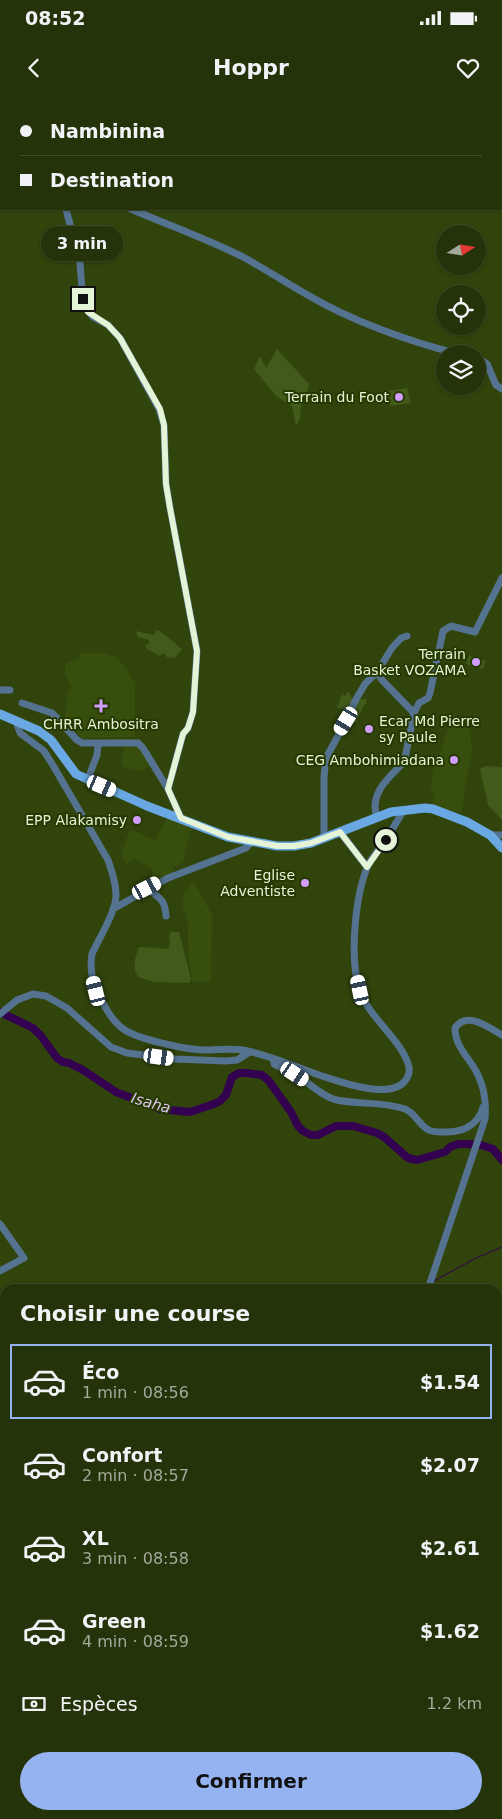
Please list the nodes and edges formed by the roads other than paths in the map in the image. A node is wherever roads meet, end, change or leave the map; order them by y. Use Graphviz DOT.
graph roads {
  1 [pos="66,210"];
  2 [pos="133,210"];
  3 [pos="436,348"];
  4 [pos="486,363"];
  5 [pos="502,389"];
  6 [pos="502,578"];
  7 [pos="493,594"];
  8 [pos="502,594"];
  9 [pos="407,636"];
  10 [pos="377,672"];
  11 [pos="0,690"];
  12 [pos="10,690"];
  13 [pos="22,703"];
  14 [pos="414,713"];
  15 [pos="0,714"];
  16 [pos="16,721"];
  17 [pos="98,744"];
  18 [pos="88,780"];
  19 [pos="168,789"];
  20 [pos="403,810"];
  21 [pos="377,817"];
  22 [pos="181,818"];
  23 [pos="340,832"];
  24 [pos="490,835"];
  25 [pos="502,836"];
  26 [pos="324,838"];
  27 [pos="252,842"];
  28 [pos="502,848"];
  29 [pos="367,867"];
  30 [pos="147,888"];
  31 [pos="113,909"];
  32 [pos="166,916"];
  33 [pos="0,1014"];
  34 [pos="502,1035"];
  35 [pos="250,1052"];
  36 [pos="274,1059"];
  37 [pos="485,1102"];
  38 [pos="0,1224"];
  39 [pos="0,1271"];
  40 [pos="429,1284"];
  1 -- 19 [label="street"];
  2 -- 3 [label="street"];
  4 -- 5 [label="street"];
  6 -- 7 [label="street"];
  7 -- 8 [label="street"];
  7 -- 14 [label="street"];
  9 -- 10 [label="street"];
  10 -- 14 [label="street"];
  10 -- 26 [label="street"];
  11 -- 12 [label="street"];
  13 -- 17 [label="street"];
  14 -- 21 [label="street"];
  15 -- 16 [label="main road"];
  16 -- 18 [label="main road"];
  16 -- 31 [label="street"];
  17 -- 18 [label="street"];
  17 -- 19 [label="street"];
  18 -- 22 [label="main road"];
  19 -- 22 [label="street"];
  20 -- 21 [label="main road"];
  20 -- 24 [label="main road"];
  20 -- 29 [label="street"];
  21 -- 23 [label="main road"];
  22 -- 27 [label="main road"];
  23 -- 26 [label="main road"];
  23 -- 29 [label="street"];
  24 -- 25 [label="street"];
  24 -- 28 [label="main road"];
  26 -- 27 [label="main road"];
  27 -- 30 [label="street"];
  29 -- 36 [label="street"];
  30 -- 31 [label="street"];
  30 -- 32 [label="street"];
  31 -- 35 [label="street"];
  33 -- 35 [label="street"];
  34 -- 37 [label="street"];
  35 -- 36 [label="street"];
  36 -- 37 [label="street"];
  37 -- 40 [label="street"];
  38 -- 39 [label="street"];
}
